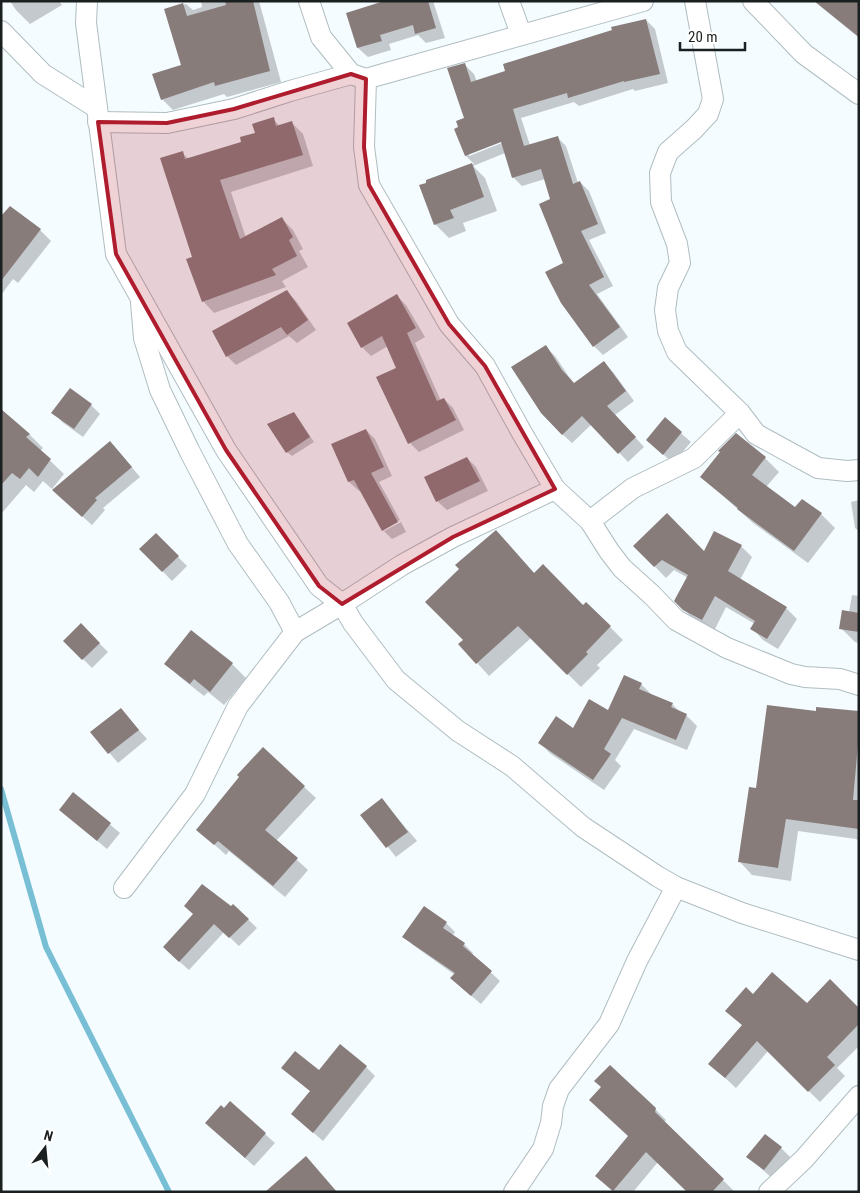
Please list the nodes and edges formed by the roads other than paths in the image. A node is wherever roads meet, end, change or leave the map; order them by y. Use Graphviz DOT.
graph roads {
  1 [pos="87,1"];
  2 [pos="309,1"];
  3 [pos="509,1"];
  4 [pos="643,1"];
  5 [pos="695,1"];
  6 [pos="753,1"];
  7 [pos="1,31"];
  8 [pos="521,34"];
  9 [pos="358,76"];
  10 [pos="859,94"];
  11 [pos="97,115"];
  12 [pos="140,296"];
  13 [pos="740,413"];
  14 [pos="859,470"];
  15 [pos="554,489"];
  16 [pos="590,521"];
  17 [pos="342,604"];
  18 [pos="295,632"];
  19 [pos="859,685"];
  20 [pos="676,887"];
  21 [pos="124,888"];
  22 [pos="859,950"];
  23 [pos="859,1096"];
  24 [pos="514,1192"];
  25 [pos="769,1192"];
  1 -- 11 [label="street"];
  2 -- 9 [label="street"];
  3 -- 8 [label="street"];
  4 -- 8 [label="street"];
  5 -- 13 [label="street"];
  6 -- 10 [label="street"];
  7 -- 11 [label="street"];
  8 -- 9 [label="street"];
  9 -- 11 [label="street"];
  9 -- 15 [label="street"];
  11 -- 12 [label="street"];
  12 -- 17 [label="street"];
  12 -- 18 [label="street"];
  13 -- 14 [label="street"];
  13 -- 16 [label="street"];
  15 -- 16 [label="street"];
  15 -- 17 [label="street"];
  16 -- 19 [label="street"];
  17 -- 18 [label="street"];
  17 -- 20 [label="street"];
  18 -- 21 [label="street"];
  20 -- 22 [label="street"];
  20 -- 24 [label="street"];
  23 -- 25 [label="street"];
}
